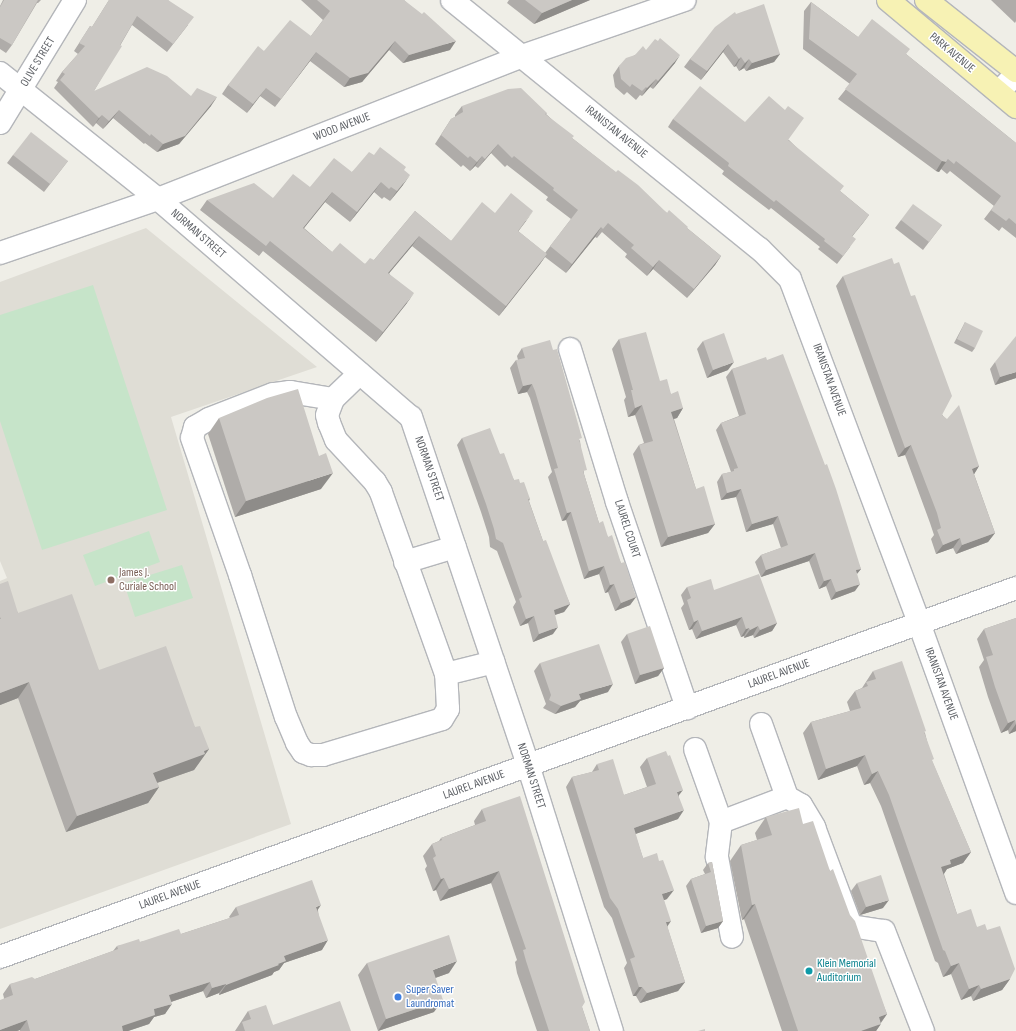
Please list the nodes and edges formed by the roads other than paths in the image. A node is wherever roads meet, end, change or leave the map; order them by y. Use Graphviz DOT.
graph roads {
  1 [pos="75,0"];
  2 [pos="452,0"];
  3 [pos="685,0"];
  4 [pos="888,0"];
  5 [pos="926,0"];
  6 [pos="522,56"];
  7 [pos="1016,71"];
  8 [pos="0,73"];
  9 [pos="1016,74"];
  10 [pos="21,90"];
  11 [pos="999,92"];
  12 [pos="1016,107"];
  13 [pos="0,123"];
  14 [pos="158,199"];
  15 [pos="0,253"];
  16 [pos="570,349"];
  17 [pos="360,373"];
  18 [pos="333,399"];
  19 [pos="455,547"];
  20 [pos="405,562"];
  21 [pos="1016,588"];
  22 [pos="919,623"];
  23 [pos="494,662"];
  24 [pos="446,674"];
  25 [pos="687,708"];
  26 [pos="762,724"];
  27 [pos="695,749"];
  28 [pos="528,765"];
  29 [pos="787,797"];
  30 [pos="721,822"];
  31 [pos="1016,893"];
  32 [pos="732,938"];
  33 [pos="0,957"];
  34 [pos="612,1031"];
  35 [pos="923,1031"];
  1 -- 10 [label="street, OLIVE STREET"];
  2 -- 6 [label="street, IRANISTAN AVENUE"];
  3 -- 6 [label="street, WOOD AVENUE"];
  4 -- 11 [label="main road, PARK AVENUE"];
  5 -- 7 [label="main road, PARK AVENUE"];
  6 -- 14 [label="street, WOOD AVENUE"];
  6 -- 22 [label="street, IRANISTAN AVENUE"];
  8 -- 10 [label="street, NORMAN STREET"];
  9 -- 11 [label="street"];
  10 -- 13 [label="street, OLIVE STREET"];
  10 -- 14 [label="street, NORMAN STREET"];
  11 -- 12 [label="main road, PARK AVENUE"];
  14 -- 15 [label="street, WOOD AVENUE"];
  14 -- 17 [label="street, NORMAN STREET"];
  16 -- 25 [label="street, LAUREL COURT"];
  17 -- 18 [label="street"];
  17 -- 19 [label="street, NORMAN STREET"];
  18 -- 20 [label="street"];
  18 -- 24 [label="street"];
  19 -- 20 [label="street"];
  19 -- 23 [label="street, NORMAN STREET"];
  20 -- 24 [label="street"];
  21 -- 22 [label="street, LAUREL AVENUE"];
  22 -- 25 [label="street, LAUREL AVENUE"];
  22 -- 31 [label="street, IRANISTAN AVENUE"];
  23 -- 24 [label="street"];
  23 -- 28 [label="street, NORMAN STREET"];
  25 -- 28 [label="street, LAUREL AVENUE"];
  26 -- 29 [label="street"];
  27 -- 30 [label="street"];
  28 -- 33 [label="street, LAUREL AVENUE"];
  28 -- 34 [label="street, NORMAN STREET"];
  29 -- 30 [label="street"];
  29 -- 35 [label="street"];
  30 -- 32 [label="street"];
}
